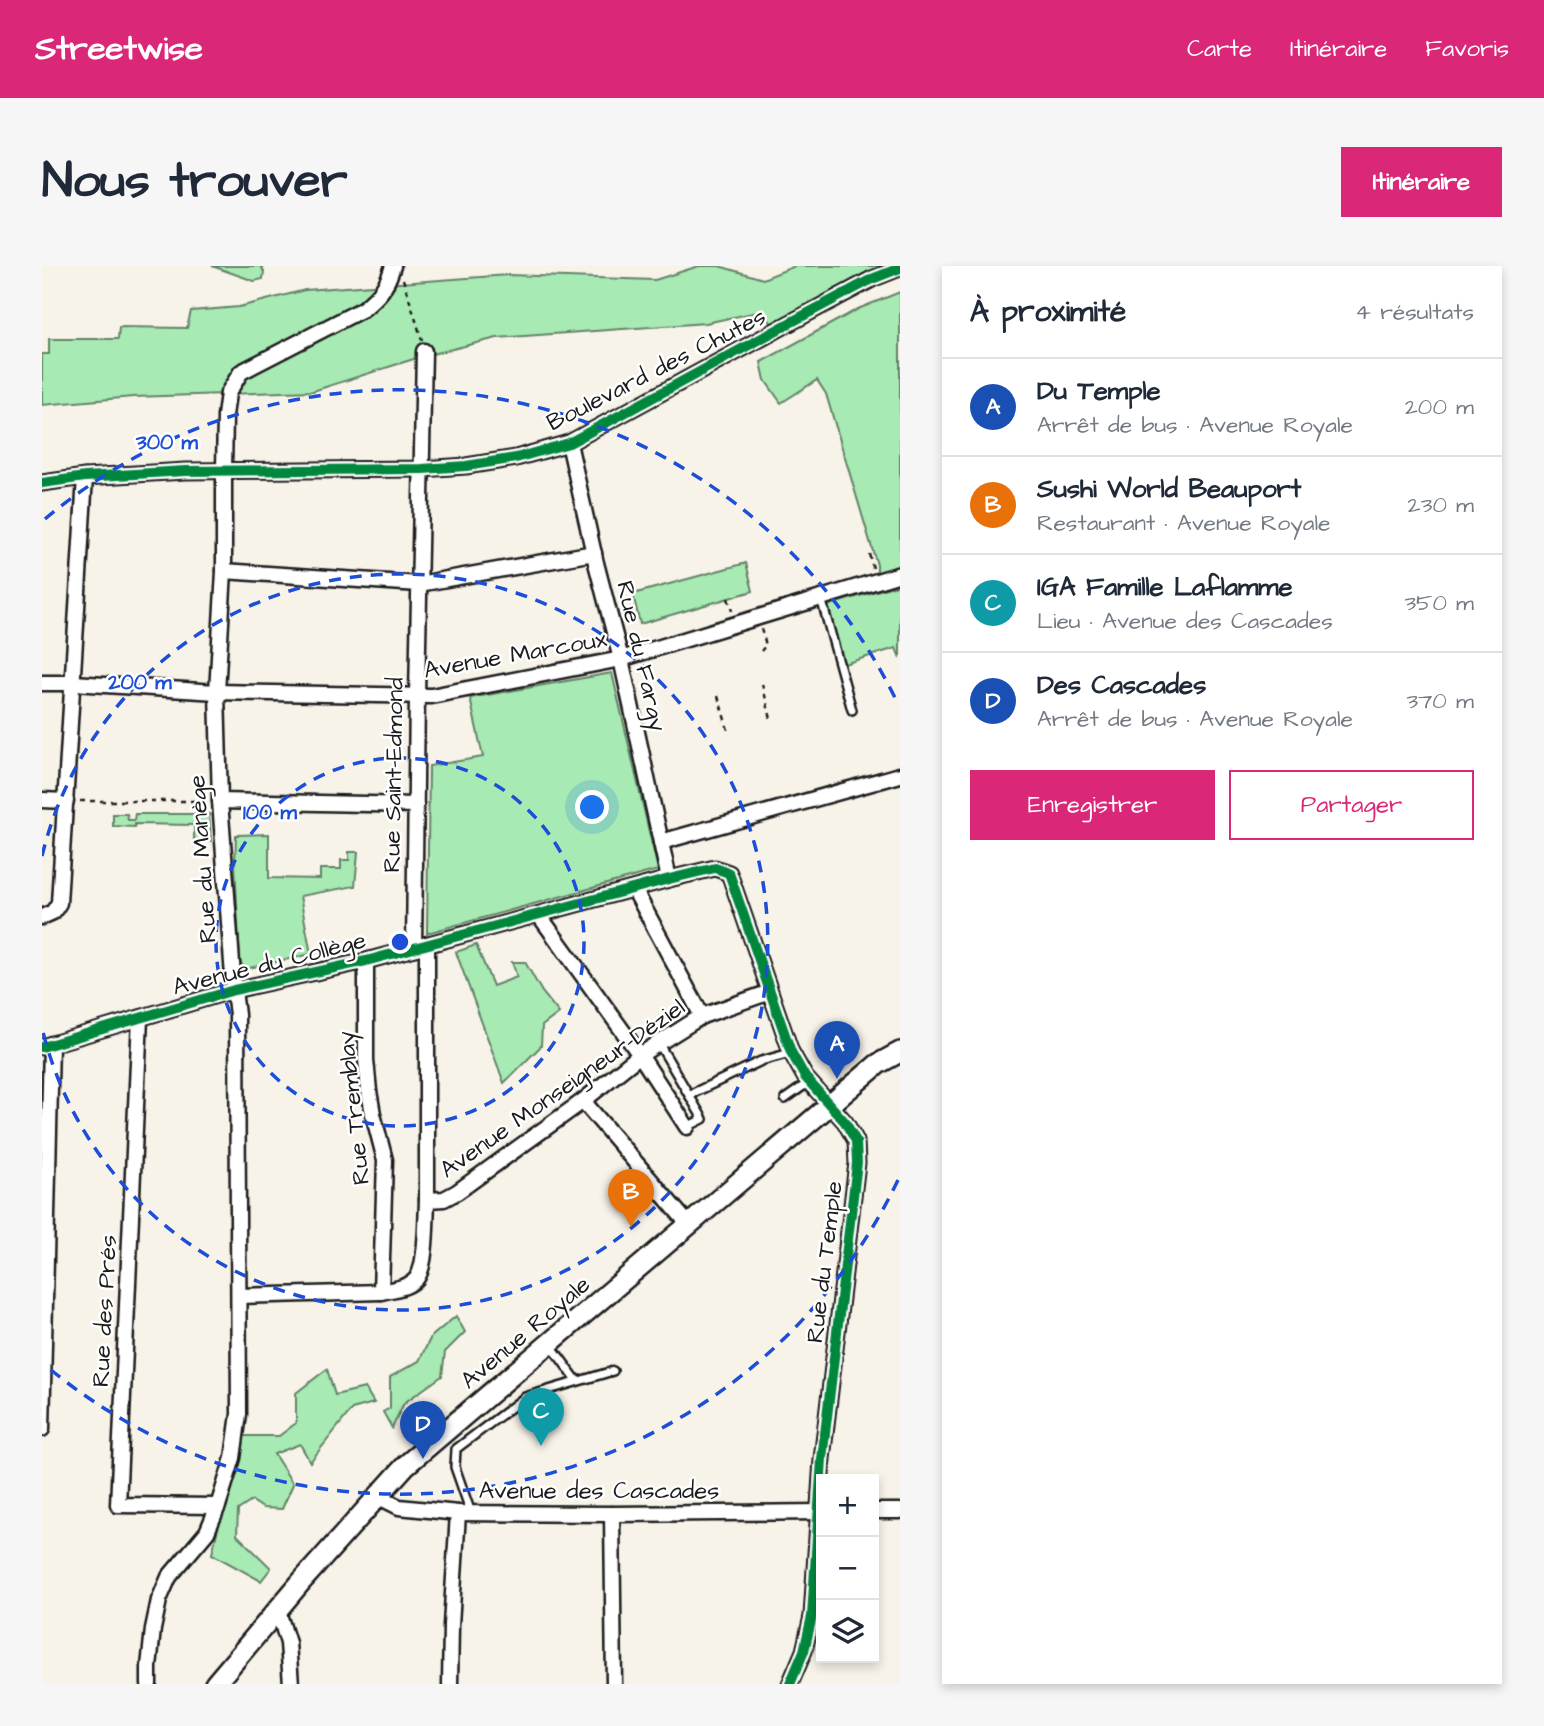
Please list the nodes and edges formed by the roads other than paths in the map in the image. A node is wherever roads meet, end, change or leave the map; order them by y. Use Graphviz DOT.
graph roads {
  1 [pos="393,266"];
  2 [pos="900,268"];
  3 [pos="424,351"];
  4 [pos="569,443"];
  5 [pos="422,469"];
  6 [pos="224,470"];
  7 [pos="85,477"];
  8 [pos="42,483"];
  9 [pos="594,553"];
  10 [pos="224,570"];
  11 [pos="900,574"];
  12 [pos="419,584"];
  13 [pos="821,598"];
  14 [pos="621,659"];
  15 [pos="42,683"];
  16 [pos="74,683"];
  17 [pos="217,692"];
  18 [pos="417,695"];
  19 [pos="852,710"];
  20 [pos="900,775"];
  21 [pos="42,800"];
  22 [pos="66,801"];
  23 [pos="220,801"];
  24 [pos="416,805"];
  25 [pos="661,842"];
  26 [pos="729,873"];
  27 [pos="668,879"];
  28 [pos="634,890"];
  29 [pos="539,915"];
  30 [pos="42,917"];
  31 [pos="421,946"];
  32 [pos="366,961"];
  33 [pos="234,990"];
  34 [pos="770,992"];
  35 [pos="702,1016"];
  36 [pos="140,1018"];
  37 [pos="658,1043"];
  38 [pos="46,1045"];
  39 [pos="791,1052"];
  40 [pos="900,1052"];
  41 [pos="640,1055"];
  42 [pos="808,1082"];
  43 [pos="689,1095"];
  44 [pos="785,1099"];
  45 [pos="583,1101"];
  46 [pos="830,1104"];
  47 [pos="687,1128"];
  48 [pos="427,1200"];
  49 [pos="689,1225"];
  50 [pos="381,1292"];
  51 [pos="240,1296"];
  52 [pos="550,1343"];
  53 [pos="613,1371"];
  54 [pos="577,1381"];
  55 [pos="42,1429"];
  56 [pos="444,1433"];
  57 [pos="456,1449"];
  58 [pos="821,1474"];
  59 [pos="379,1497"];
  60 [pos="218,1506"];
  61 [pos="879,1511"];
  62 [pos="900,1511"];
  63 [pos="816,1512"];
  64 [pos="464,1513"];
  65 [pos="612,1514"];
  66 [pos="818,1537"];
  67 [pos="278,1611"];
  68 [pos="149,1684"];
  69 [pos="215,1684"];
  70 [pos="291,1684"];
  71 [pos="450,1684"];
  72 [pos="614,1684"];
  73 [pos="790,1684"];
  1 -- 6 [label="street, Rue du Manège"];
  2 -- 4 [label="street, Boulevard des Chutes"];
  3 -- 5 [label="street, Rue Saint-Edmond"];
  4 -- 5 [label="street, Boulevard des Chutes"];
  4 -- 9 [label="street, Rue du Fargy"];
  5 -- 6 [label="street, Boulevard des Chutes"];
  5 -- 12 [label="street, Rue Saint-Edmond"];
  6 -- 7 [label="street, Boulevard des Chutes"];
  6 -- 10 [label="street, Rue du Manège"];
  7 -- 8 [label="street, Boulevard des Chutes"];
  7 -- 16 [label="street"];
  9 -- 12 [label="street"];
  9 -- 14 [label="street, Rue du Fargy"];
  10 -- 12 [label="street"];
  10 -- 17 [label="street, Rue du Manège"];
  11 -- 13 [label="street, Avenue Marcoux"];
  12 -- 18 [label="street, Rue Saint-Edmond"];
  13 -- 14 [label="street, Avenue Marcoux"];
  13 -- 19 [label="lane"];
  14 -- 18 [label="street, Avenue Marcoux"];
  14 -- 25 [label="street, Rue du Fargy"];
  15 -- 16 [label="street, Avenue Marcoux"];
  16 -- 17 [label="street, Avenue Marcoux"];
  16 -- 22 [label="street"];
  17 -- 18 [label="street, Avenue Marcoux"];
  17 -- 23 [label="street, Rue du Manège"];
  18 -- 24 [label="street, Rue Saint-Edmond"];
  20 -- 25 [label="street"];
  21 -- 22 [label="street"];
  22 -- 30 [label="street"];
  23 -- 24 [label="street"];
  23 -- 33 [label="street, Rue du Manège"];
  24 -- 31 [label="street, Rue Saint-Edmond"];
  25 -- 27 [label="street, Rue du Fargy"];
  26 -- 27 [label="street, Avenue du Collège"];
  26 -- 34 [label="street, Rue du Temple"];
  27 -- 28 [label="street, Avenue du Collège"];
  28 -- 29 [label="street, Avenue du Collège"];
  28 -- 35 [label="street"];
  29 -- 31 [label="street, Avenue du Collège"];
  29 -- 41 [label="street"];
  31 -- 32 [label="street, Avenue du Collège"];
  31 -- 48 [label="street, Rue Saint-Edmond"];
  32 -- 33 [label="street, Avenue du Collège"];
  32 -- 50 [label="street, Rue Tremblay"];
  33 -- 36 [label="street, Avenue du Collège"];
  33 -- 51 [label="street, Rue du Manège"];
  34 -- 35 [label="street, Avenue Monseigneur-Déziel"];
  34 -- 39 [label="street, Rue du Temple"];
  35 -- 37 [label="street, Avenue Monseigneur-Déziel"];
  36 -- 38 [label="street, Avenue du Collège"];
  36 -- 60 [label="street, Rue des Prés"];
  37 -- 41 [label="street, Avenue Monseigneur-Déziel"];
  37 -- 43 [label="lane"];
  38 -- 55 [label="street"];
  39 -- 42 [label="street, Rue du Temple"];
  39 -- 43 [label="lane"];
  40 -- 46 [label="main road, Avenue Royale"];
  41 -- 45 [label="street, Avenue Monseigneur-Déziel"];
  41 -- 47 [label="street"];
  42 -- 44 [label="lane"];
  42 -- 46 [label="street, Rue du Temple"];
  43 -- 47 [label="lane"];
  45 -- 48 [label="street, Avenue Monseigneur-Déziel"];
  45 -- 49 [label="street"];
  46 -- 49 [label="main road, Avenue Royale"];
  46 -- 58 [label="street, Rue du Temple"];
  48 -- 50 [label="street, Avenue Monseigneur-Déziel"];
  49 -- 52 [label="main road, Avenue Royale"];
  50 -- 51 [label="street, Avenue Monseigneur-Déziel"];
  51 -- 60 [label="street, Rue du Manège"];
  52 -- 54 [label="lane"];
  52 -- 56 [label="main road, Avenue Royale"];
  53 -- 54 [label="lane"];
  54 -- 57 [label="lane"];
  56 -- 57 [label="lane"];
  56 -- 59 [label="main road, Avenue Royale"];
  57 -- 64 [label="lane"];
  59 -- 64 [label="street, Avenue des Cascades"];
  59 -- 67 [label="main road, Avenue Royale"];
  60 -- 68 [label="street, Rue du Manège"];
  61 -- 62 [label="street"];
  63 -- 65 [label="street, Avenue des Cascades"];
  64 -- 65 [label="street, Avenue des Cascades"];
  64 -- 71 [label="street"];
  65 -- 72 [label="street"];
  66 -- 73 [label="street, Rue du Temple"];
  67 -- 69 [label="main road, Avenue Royale"];
  67 -- 70 [label="street"];
}
